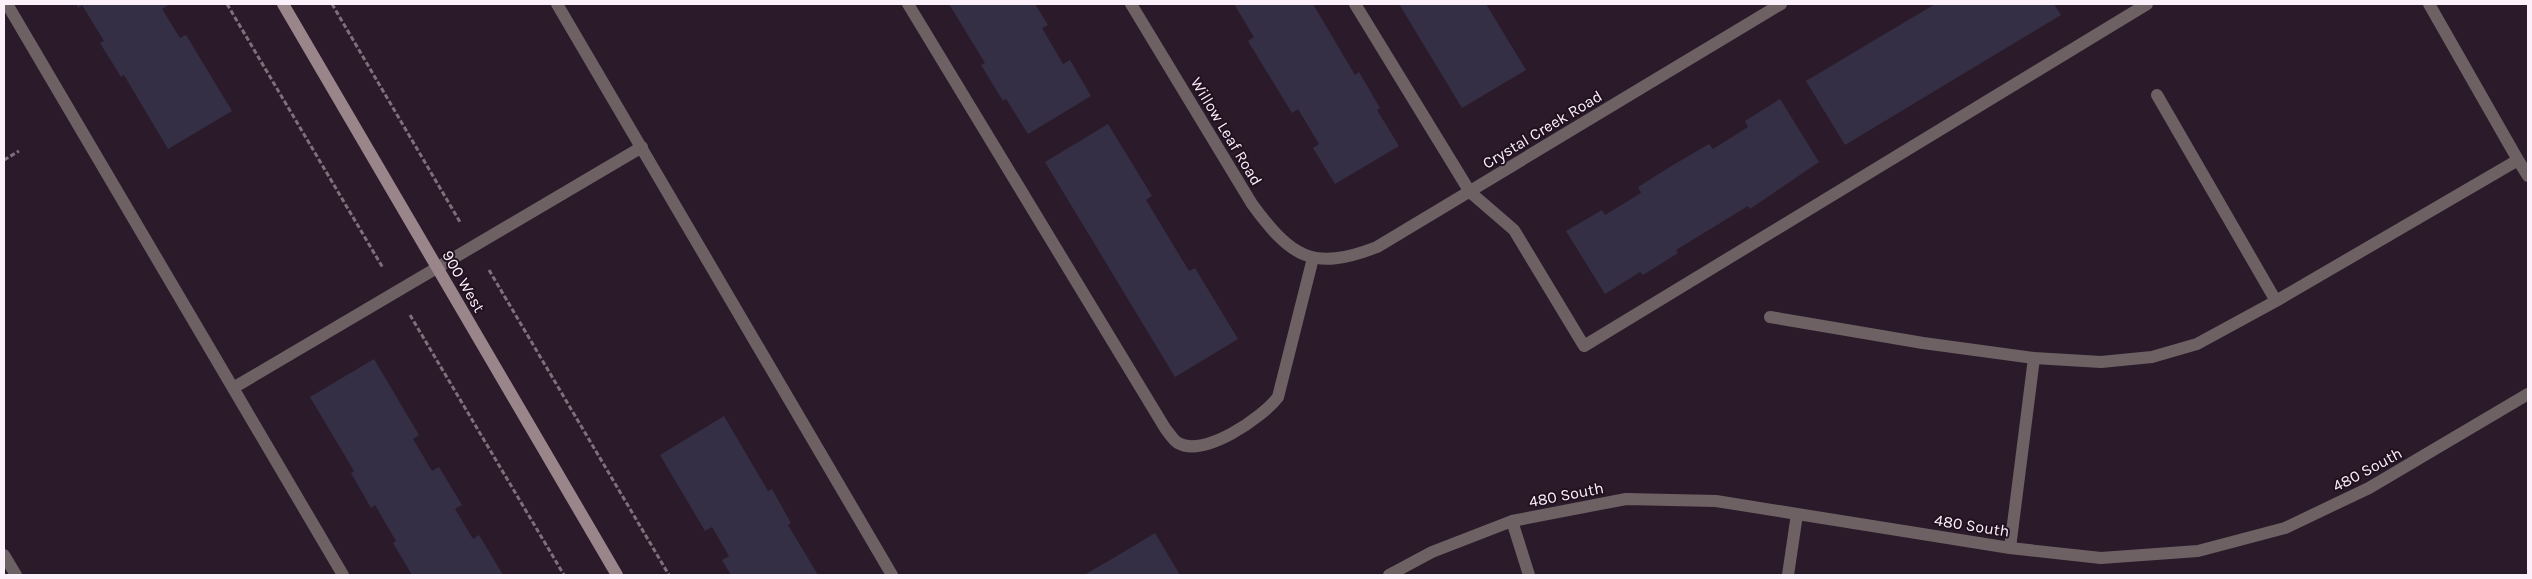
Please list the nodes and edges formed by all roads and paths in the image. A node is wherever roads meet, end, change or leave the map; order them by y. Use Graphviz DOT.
graph roads {
  1 [pos="7,4"];
  2 [pos="283,4"];
  3 [pos="332,4"];
  4 [pos="557,4"];
  5 [pos="908,4"];
  6 [pos="1131,4"];
  7 [pos="1355,4"];
  8 [pos="1781,4"];
  9 [pos="2147,4"];
  10 [pos="2429,4"];
  11 [pos="2157,95"];
  12 [pos="642,148"];
  13 [pos="19,151"];
  14 [pos="4,160"];
  15 [pos="2518,160"];
  16 [pos="2528,176"];
  17 [pos="1470,192"];
  18 [pos="475,246"];
  19 [pos="1313,258"];
  20 [pos="437,268"];
  21 [pos="2276,302"];
  22 [pos="1770,317"];
  23 [pos="2034,358"];
  24 [pos="233,388"];
  25 [pos="2528,394"];
  26 [pos="1797,514"];
  27 [pos="1512,521"];
  28 [pos="2010,548"];
  29 [pos="4,555"];
  30 [pos="16,575"];
  31 [pos="343,575"];
  32 [pos="617,575"];
  33 [pos="669,575"];
  34 [pos="892,575"];
  35 [pos="1389,575"];
  36 [pos="1529,575"];
  37 [pos="1788,575"];
  1 -- 24 [label="street"];
  2 -- 20 [label="street, 900 West"];
  3 -- 18 [label="path"];
  4 -- 12 [label="street"];
  5 -- 19 [label="street"];
  6 -- 19 [label="street, Willow Leaf Road"];
  7 -- 17 [label="street"];
  8 -- 17 [label="street, Crystal Creek Road"];
  9 -- 17 [label="street"];
  10 -- 15 [label="street"];
  11 -- 21 [label="street"];
  12 -- 18 [label="street"];
  12 -- 34 [label="street"];
  13 -- 14 [label="path"];
  15 -- 16 [label="street"];
  15 -- 21 [label="street"];
  17 -- 19 [label="street, Crystal Creek Road"];
  18 -- 20 [label="street"];
  18 -- 33 [label="path"];
  20 -- 24 [label="street"];
  20 -- 32 [label="street, 900 West"];
  21 -- 23 [label="street"];
  22 -- 23 [label="street"];
  23 -- 28 [label="street"];
  24 -- 31 [label="street"];
  25 -- 28 [label="street, 480 South"];
  26 -- 27 [label="street, 480 South"];
  26 -- 28 [label="street, 480 South"];
  26 -- 37 [label="street"];
  27 -- 35 [label="street, 480 South"];
  27 -- 36 [label="street"];
  29 -- 30 [label="street"];
}
